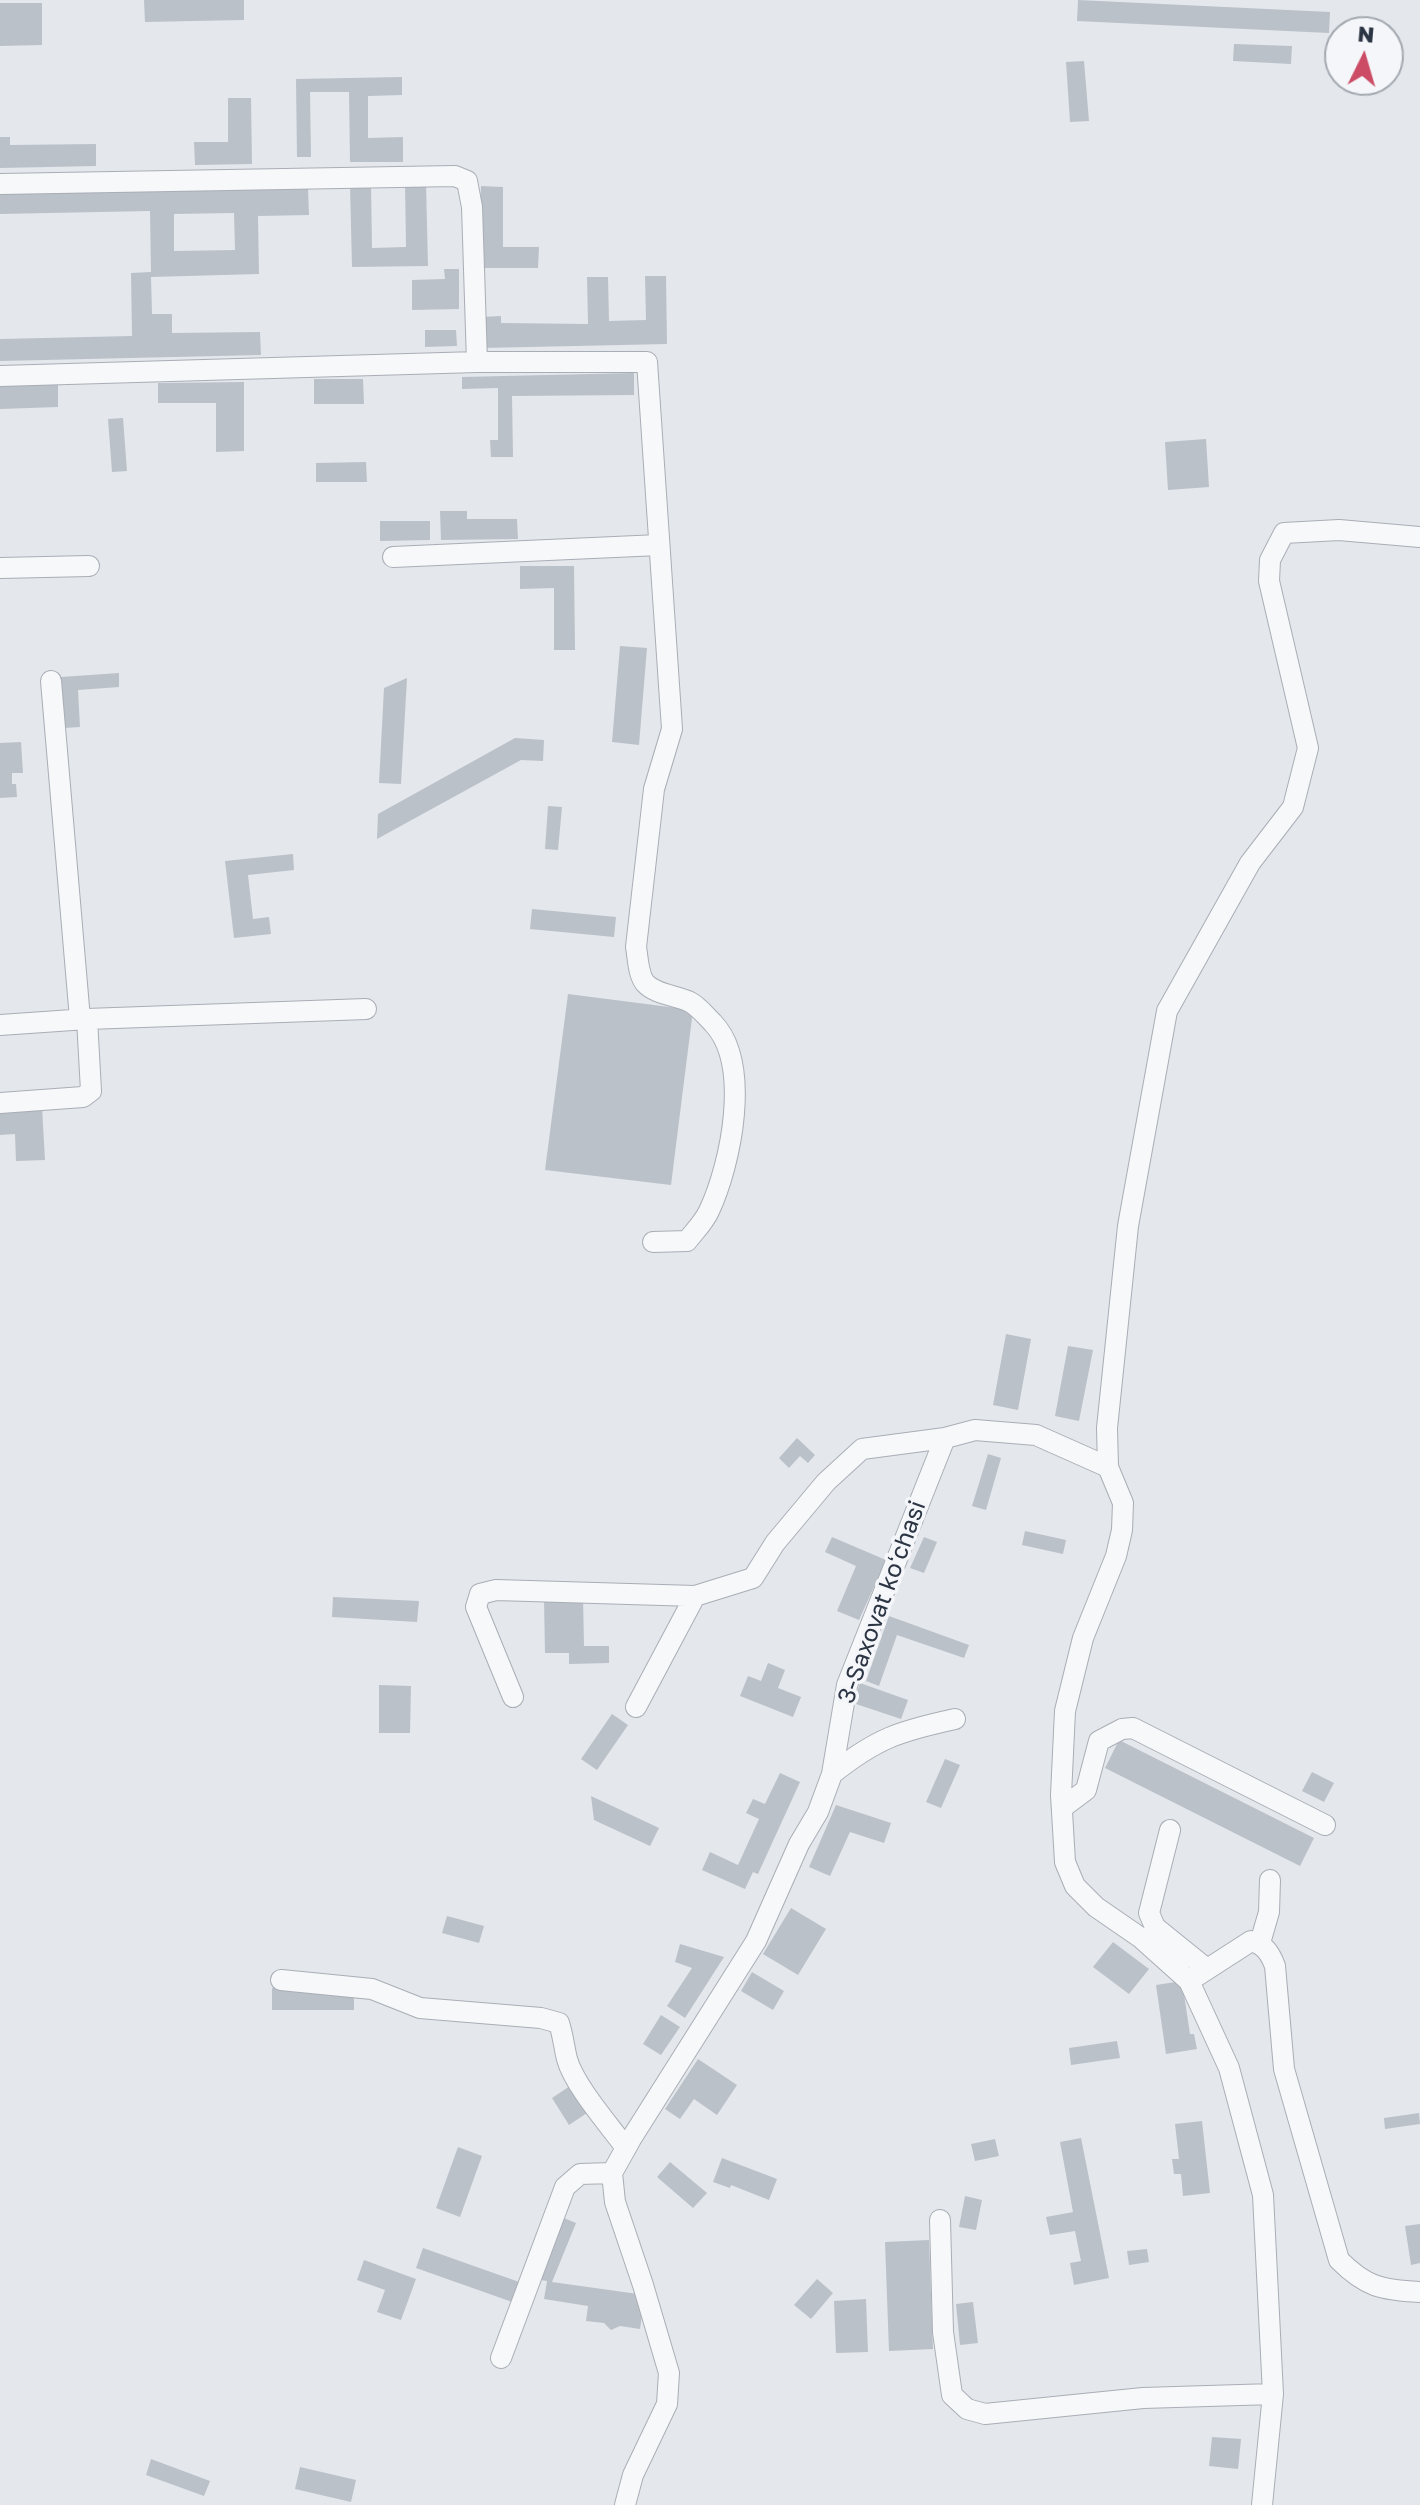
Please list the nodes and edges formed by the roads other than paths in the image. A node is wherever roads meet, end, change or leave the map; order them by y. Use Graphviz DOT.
graph roads {
  1 [pos="0,184"];
  2 [pos="477,362"];
  3 [pos="0,376"];
  4 [pos="1420,537"];
  5 [pos="659,545"];
  6 [pos="393,557"];
  7 [pos="89,566"];
  8 [pos="0,568"];
  9 [pos="51,681"];
  10 [pos="366,1009"];
  11 [pos="84,1019"];
  12 [pos="0,1025"];
  13 [pos="0,1103"];
  14 [pos="653,1242"];
  15 [pos="945,1438"];
  16 [pos="1108,1467"];
  17 [pos="695,1596"];
  18 [pos="513,1697"];
  19 [pos="636,1707"];
  20 [pos="955,1719"];
  21 [pos="832,1774"];
  22 [pos="1062,1808"];
  23 [pos="1325,1825"];
  24 [pos="1170,1830"];
  25 [pos="1270,1880"];
  26 [pos="1260,1943"];
  27 [pos="1207,1969"];
  28 [pos="281,1980"];
  29 [pos="1189,1981"];
  30 [pos="626,2148"];
  31 [pos="612,2173"];
  32 [pos="940,2220"];
  33 [pos="1420,2292"];
  34 [pos="501,2358"];
  35 [pos="1273,2394"];
  36 [pos="625,2505"];
  37 [pos="1262,2505"];
  1 -- 2 [label="street"];
  2 -- 3 [label="street"];
  2 -- 5 [label="street"];
  4 -- 16 [label="street"];
  5 -- 6 [label="street"];
  5 -- 14 [label="street"];
  7 -- 8 [label="street"];
  9 -- 11 [label="street"];
  10 -- 11 [label="street"];
  11 -- 12 [label="street"];
  11 -- 13 [label="street"];
  15 -- 16 [label="street"];
  15 -- 17 [label="street"];
  15 -- 21 [label="street, 3-Saxovat koʻchasi"];
  16 -- 22 [label="street"];
  17 -- 18 [label="street"];
  17 -- 19 [label="street"];
  20 -- 21 [label="street"];
  21 -- 30 [label="street, 3-Saxovat koʻchasi"];
  22 -- 23 [label="street"];
  22 -- 29 [label="street"];
  24 -- 27 [label="street"];
  25 -- 26 [label="street"];
  26 -- 27 [label="street"];
  26 -- 33 [label="street"];
  27 -- 29 [label="street"];
  28 -- 30 [label="street"];
  29 -- 35 [label="street"];
  30 -- 31 [label="street, 3-Saxovat koʻchasi"];
  31 -- 34 [label="street"];
  31 -- 36 [label="street"];
  32 -- 35 [label="street"];
  35 -- 37 [label="street"];
}
